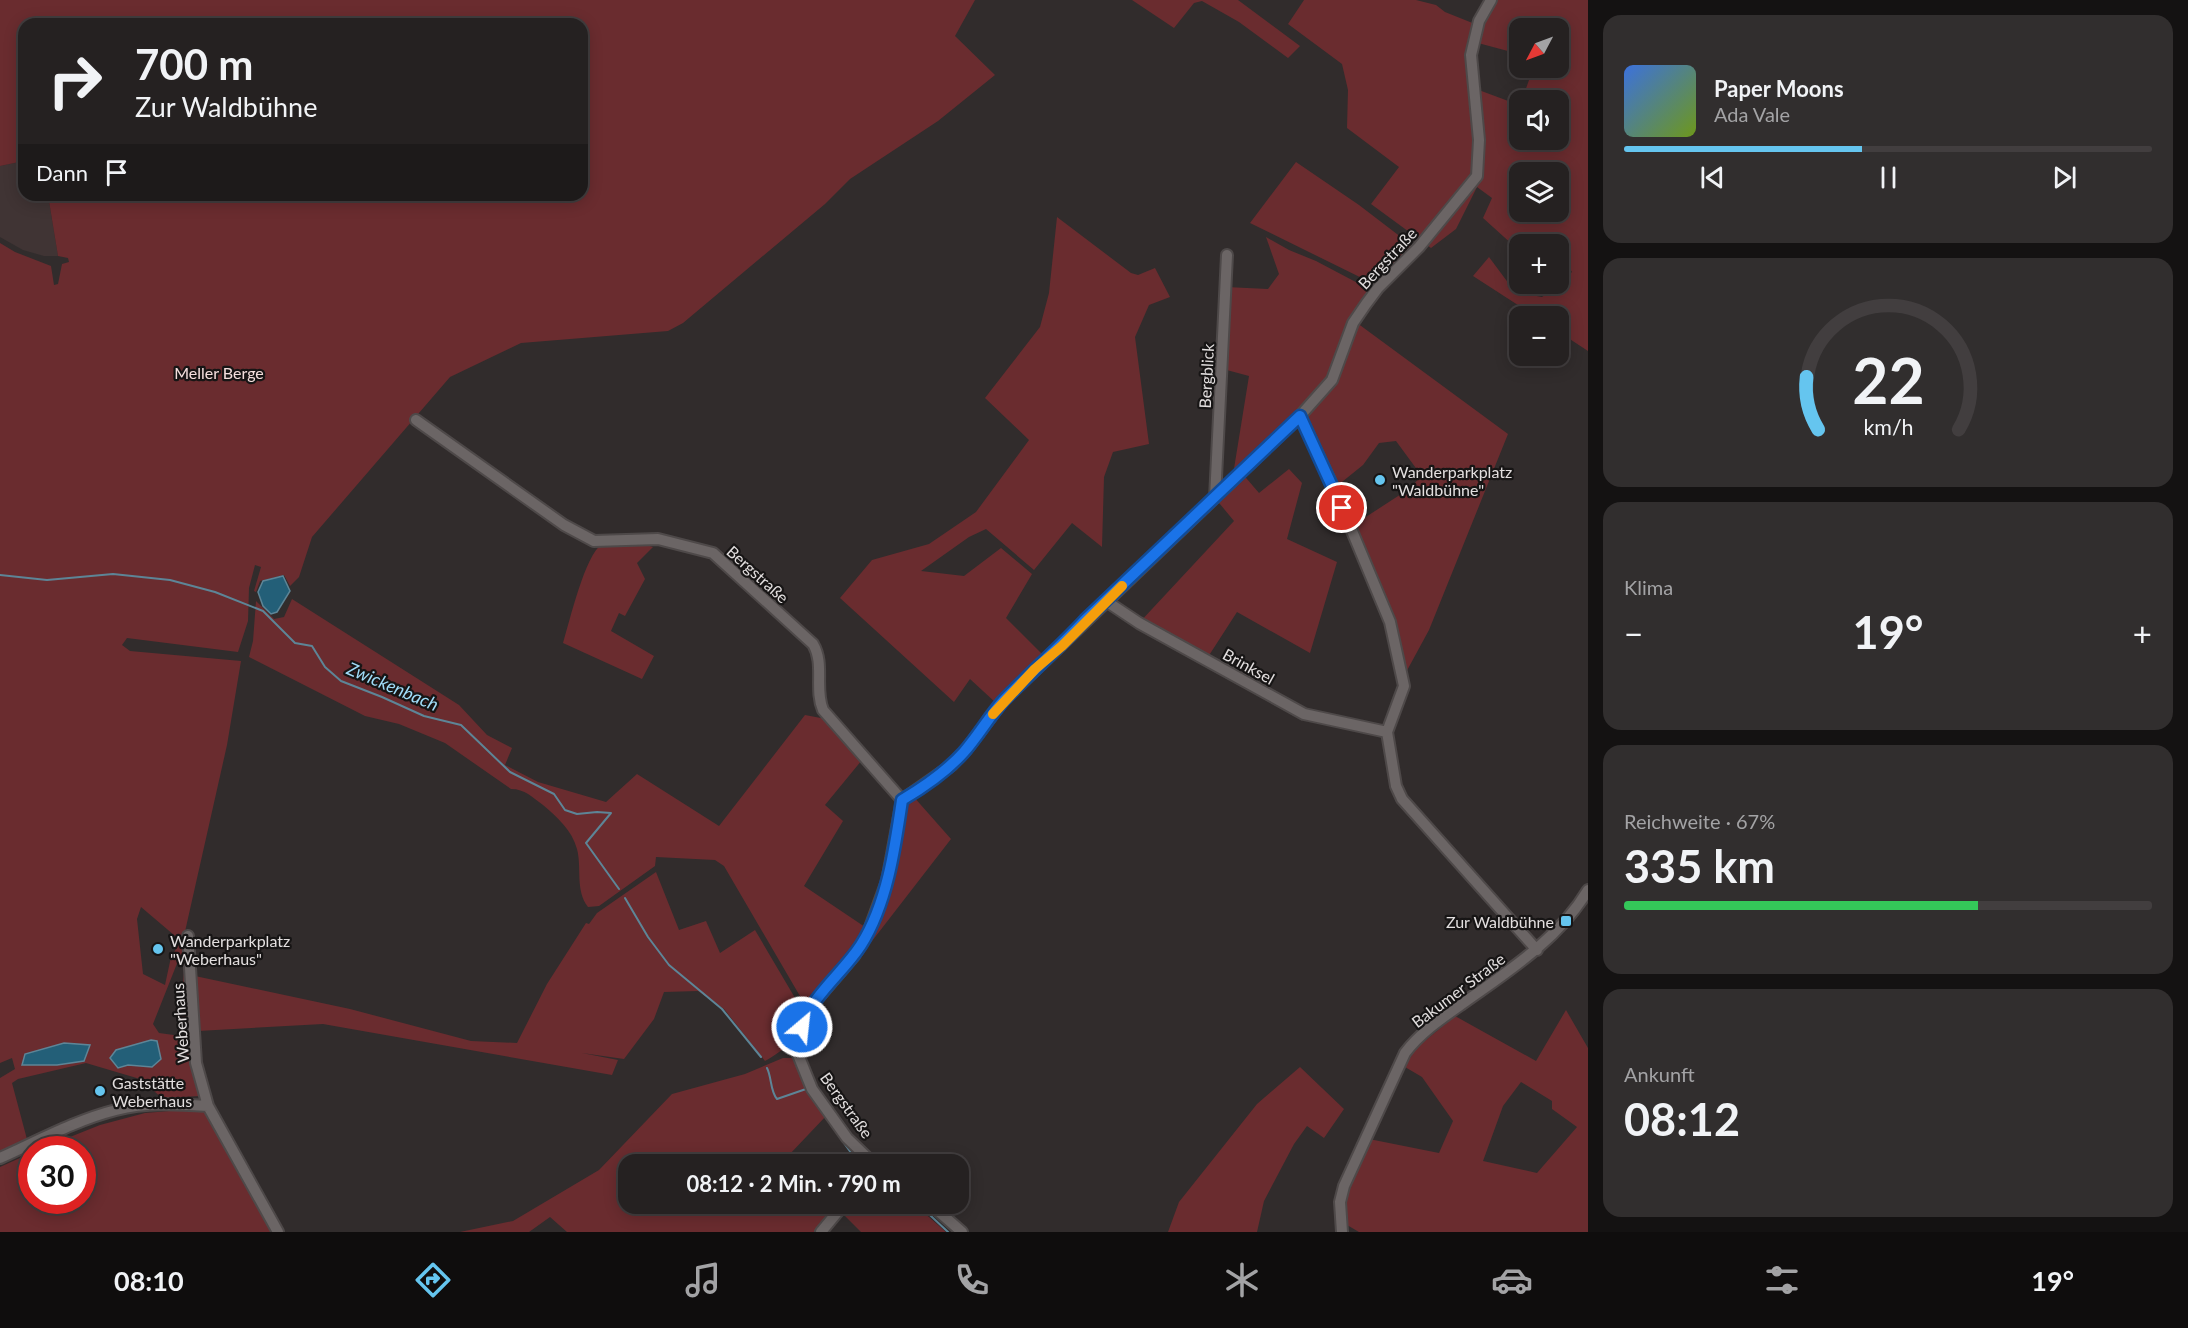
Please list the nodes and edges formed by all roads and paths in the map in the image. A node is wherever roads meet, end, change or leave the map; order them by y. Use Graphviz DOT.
graph roads {
  1 [pos="1491,0"];
  2 [pos="1227,255"];
  3 [pos="1300,416"];
  4 [pos="416,420"];
  5 [pos="1215,498"];
  6 [pos="1106,601"];
  7 [pos="1388,732"];
  8 [pos="902,800"];
  9 [pos="1588,890"];
  10 [pos="188,936"];
  11 [pos="1537,950"];
  12 [pos="208,1106"];
  13 [pos="864,1154"];
  14 [pos="0,1158"];
  15 [pos="836,1214"];
  16 [pos="942,1214"];
  17 [pos="278,1232"];
  18 [pos="821,1232"];
  19 [pos="962,1232"];
  20 [pos="1342,1232"];
  1 -- 3 [label="street, Bergstraße"];
  2 -- 5 [label="street, Bergblick"];
  3 -- 5 [label="street, Bergstraße"];
  3 -- 7 [label="street"];
  4 -- 8 [label="street, Bergstraße"];
  5 -- 6 [label="street, Bergstraße"];
  6 -- 7 [label="street, Brinksel"];
  6 -- 8 [label="street, Bergstraße"];
  7 -- 11 [label="street"];
  8 -- 13 [label="street, Bergstraße"];
  9 -- 11 [label="street, Bakumer Straße"];
  10 -- 12 [label="street, Weberhaus"];
  11 -- 20 [label="street, Bakumer Straße"];
  12 -- 14 [label="street"];
  12 -- 17 [label="street, Weberhaus"];
  15 -- 18 [label="street"];
  16 -- 19 [label="street"];
}
